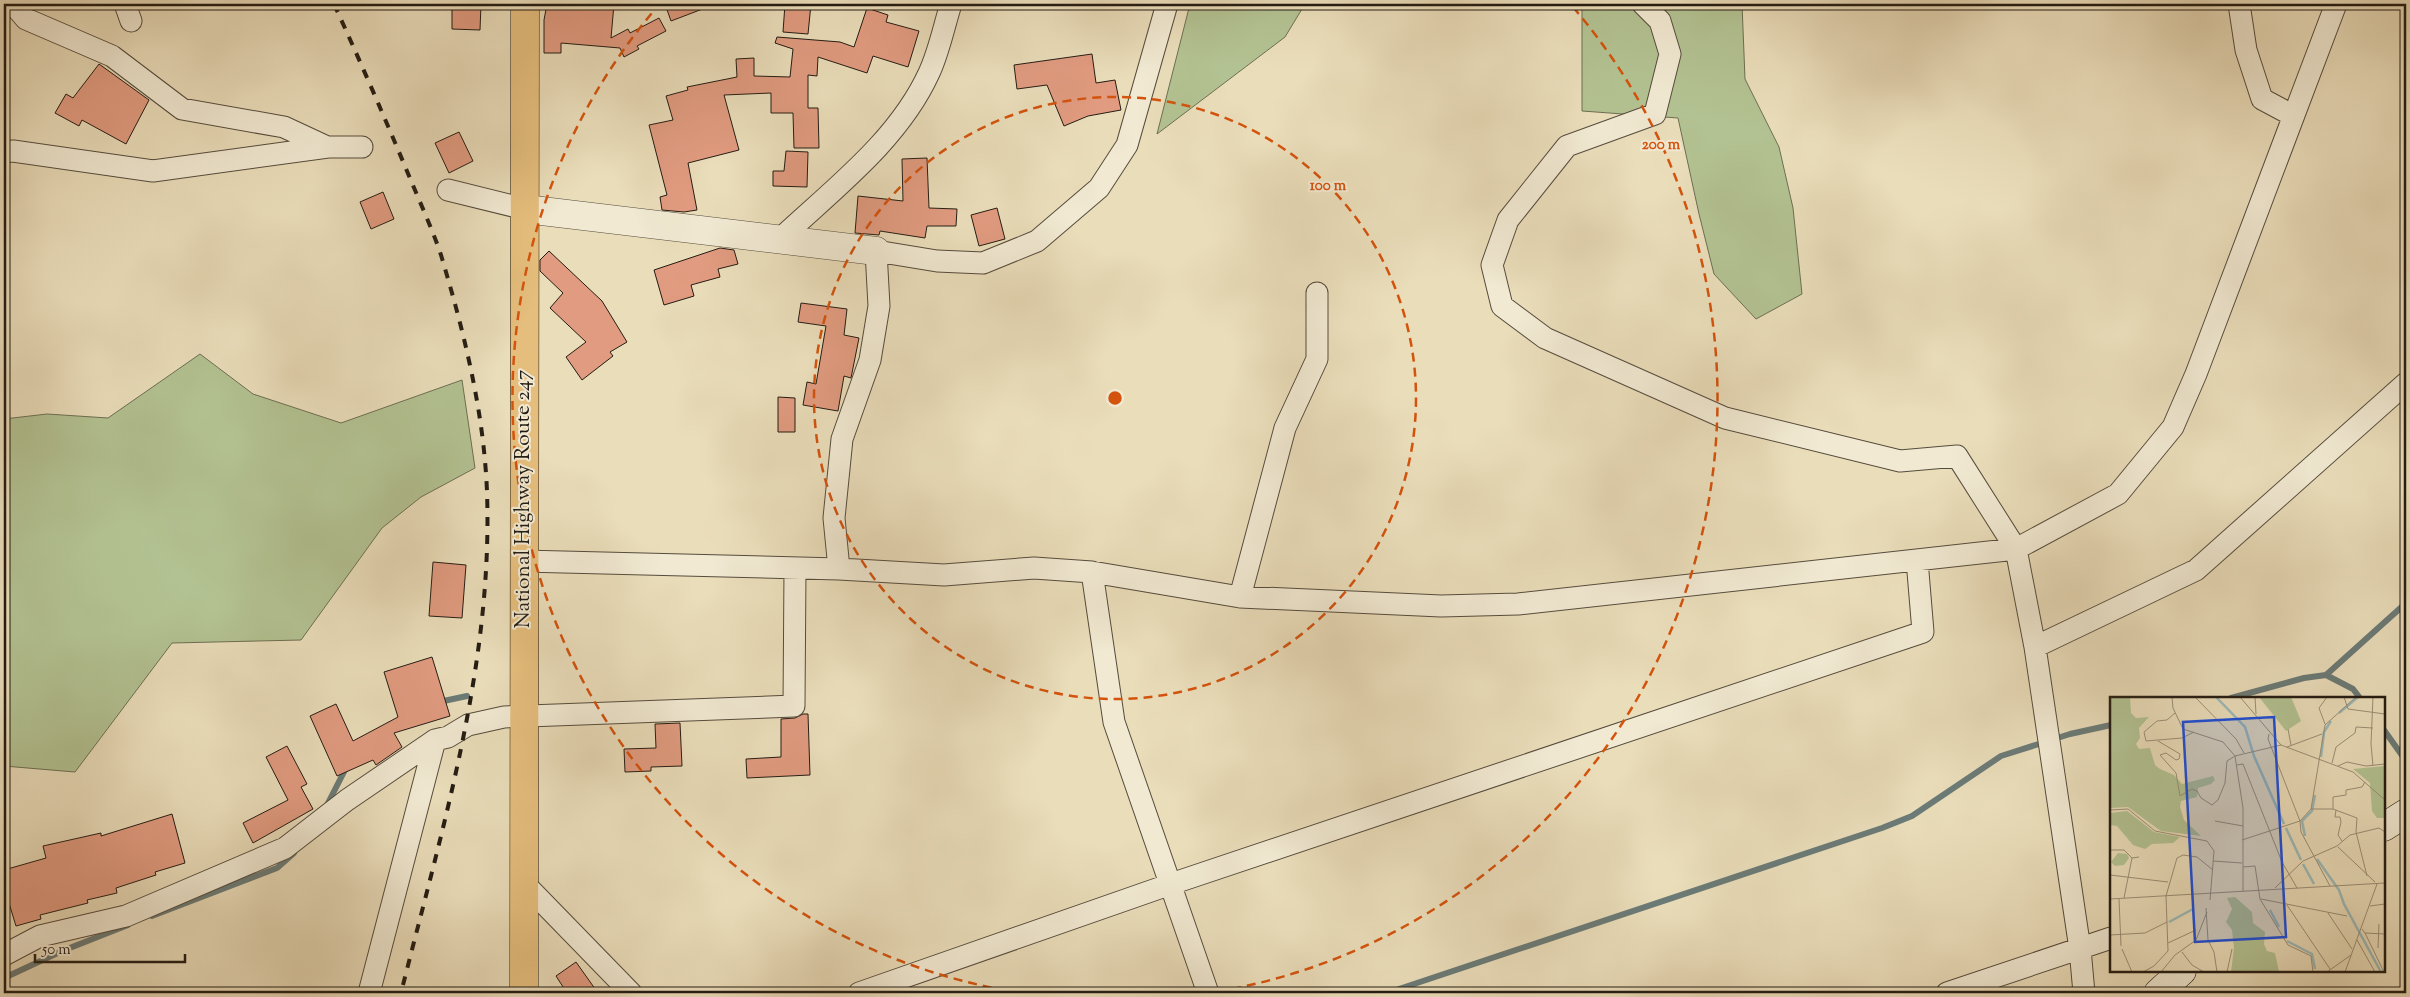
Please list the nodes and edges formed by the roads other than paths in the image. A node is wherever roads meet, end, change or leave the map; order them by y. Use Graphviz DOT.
graph roads {
  1 [pos="14,4"];
  2 [pos="525,4"];
  3 [pos="951,4"];
  4 [pos="1167,4"];
  5 [pos="1644,4"];
  6 [pos="2239,4"];
  7 [pos="2336,4"];
  8 [pos="2292,115"];
  9 [pos="328,147"];
  10 [pos="362,147"];
  11 [pos="4,152"];
  12 [pos="448,190"];
  13 [pos="525,209"];
  14 [pos="779,240"];
  15 [pos="876,252"];
  16 [pos="1316,293"];
  17 [pos="2406,384"];
  18 [pos="2016,549"];
  19 [pos="1917,560"];
  20 [pos="523,561"];
  21 [pos="839,569"];
  22 [pos="795,570"];
  23 [pos="1092,572"];
  24 [pos="1240,597"];
  25 [pos="2036,647"];
  26 [pos="524,717"];
  27 [pos="435,740"];
  28 [pos="2406,812"];
  29 [pos="2385,827"];
  30 [pos="522,881"];
  31 [pos="1171,884"];
  32 [pos="2110,938"];
  33 [pos="2080,949"];
  34 [pos="4,955"];
  35 [pos="2181,972"];
  36 [pos="369,993"];
  37 [pos="524,993"];
  38 [pos="631,993"];
  39 [pos="859,993"];
  40 [pos="1208,993"];
  41 [pos="1947,993"];
  42 [pos="2084,993"];
  43 [pos="2158,993"];
  1 -- 9 [label="street"];
  2 -- 13 [label="highway, National Highway Route 247"];
  3 -- 14 [label="street"];
  4 -- 15 [label="street"];
  5 -- 18 [label="street"];
  6 -- 8 [label="street"];
  7 -- 8 [label="street"];
  8 -- 18 [label="street"];
  9 -- 10 [label="street"];
  9 -- 11 [label="street"];
  12 -- 13 [label="street"];
  13 -- 14 [label="street"];
  13 -- 20 [label="highway, National Highway Route 247"];
  14 -- 15 [label="street"];
  15 -- 21 [label="street"];
  16 -- 24 [label="street"];
  17 -- 25 [label="street"];
  18 -- 19 [label="street"];
  18 -- 25 [label="street"];
  19 -- 24 [label="street"];
  19 -- 31 [label="street"];
  20 -- 22 [label="street"];
  20 -- 26 [label="highway, National Highway Route 247"];
  21 -- 22 [label="street"];
  21 -- 23 [label="street"];
  22 -- 26 [label="street"];
  23 -- 24 [label="street"];
  23 -- 31 [label="street"];
  25 -- 33 [label="street"];
  26 -- 27 [label="street"];
  26 -- 30 [label="highway, National Highway Route 247"];
  27 -- 34 [label="street"];
  27 -- 36 [label="street"];
  28 -- 29 [label="street"];
  30 -- 37 [label="highway, National Highway Route 247"];
  30 -- 38 [label="street"];
  31 -- 39 [label="street"];
  31 -- 40 [label="street"];
  32 -- 33 [label="street"];
  33 -- 41 [label="street"];
  33 -- 42 [label="street"];
  35 -- 43 [label="street"];
}
